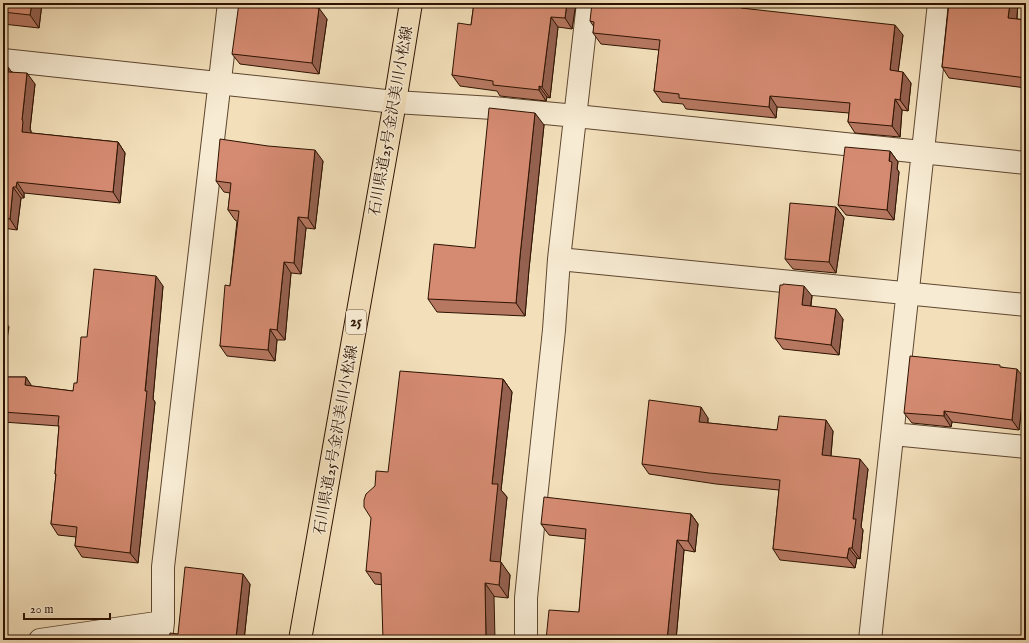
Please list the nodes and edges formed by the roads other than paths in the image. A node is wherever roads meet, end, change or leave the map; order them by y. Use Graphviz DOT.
graph roads {
  1 [pos="230,3"];
  2 [pos="411,3"];
  3 [pos="588,3"];
  4 [pos="940,3"];
  5 [pos="3,60"];
  6 [pos="220,84"];
  7 [pos="395,102"];
  8 [pos="576,116"];
  9 [pos="923,152"];
  10 [pos="1026,163"];
  11 [pos="559,259"];
  12 [pos="908,293"];
  13 [pos="1026,305"];
  14 [pos="893,434"];
  15 [pos="1026,447"];
  16 [pos="162,631"];
  17 [pos="40,640"];
  18 [pos="300,640"];
  19 [pos="526,640"];
  20 [pos="870,640"];
  1 -- 6 [label="street"];
  2 -- 7 [label="main road, 石川県道25号金沢美川小松線 / 25"];
  3 -- 8 [label="street"];
  4 -- 9 [label="street"];
  5 -- 6 [label="street"];
  6 -- 7 [label="street"];
  6 -- 16 [label="street"];
  7 -- 8 [label="street"];
  7 -- 18 [label="main road, 石川県道25号金沢美川小松線 / 25"];
  8 -- 9 [label="street"];
  8 -- 11 [label="street"];
  9 -- 10 [label="street"];
  9 -- 12 [label="street"];
  11 -- 12 [label="street"];
  11 -- 19 [label="street"];
  12 -- 13 [label="street"];
  12 -- 14 [label="street"];
  14 -- 15 [label="street"];
  14 -- 20 [label="street"];
  16 -- 17 [label="street"];
}
